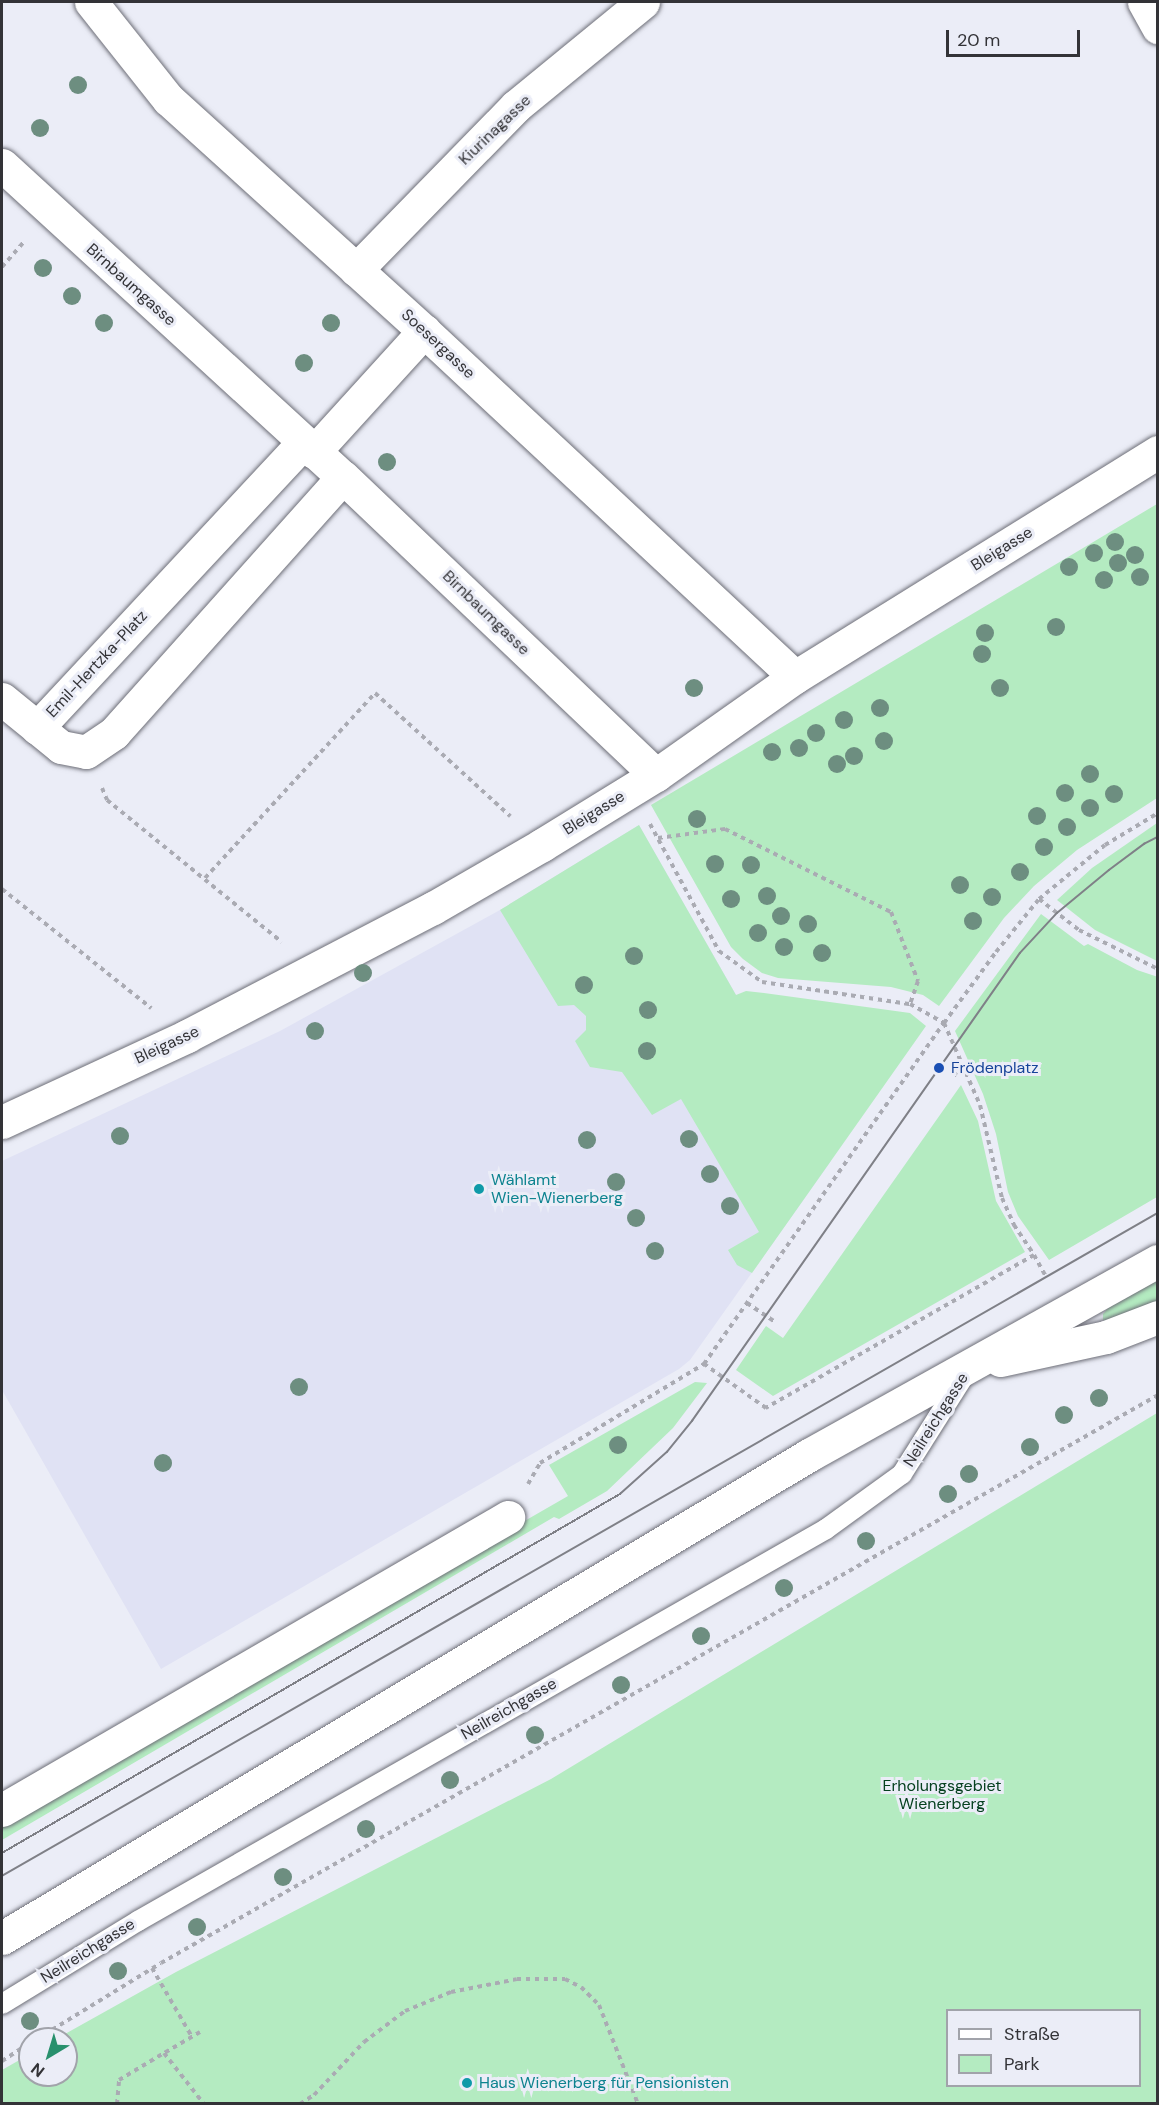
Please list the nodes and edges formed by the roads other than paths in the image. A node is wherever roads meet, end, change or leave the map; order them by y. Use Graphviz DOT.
graph roads {
  1 [pos="91,2"];
  2 [pos="644,2"];
  3 [pos="1144,2"];
  4 [pos="1158,27"];
  5 [pos="2,165"];
  6 [pos="356,270"];
  7 [pos="424,331"];
  8 [pos="309,447"];
  9 [pos="1158,452"];
  10 [pos="343,477"];
  11 [pos="795,677"];
  12 [pos="2,699"];
  13 [pos="37,728"];
  14 [pos="644,783"];
  15 [pos="2,1122"];
  16 [pos="1158,1261"];
  17 [pos="1158,1317"];
  18 [pos="971,1365"];
  19 [pos="508,1517"];
  20 [pos="2,1810"];
  21 [pos="2,1938"];
  22 [pos="2,2004"];
  1 -- 6 [label="street, Soesergasse"];
  2 -- 6 [label="street, Kiurinagasse"];
  3 -- 4 [label="street"];
  5 -- 8 [label="street, Birnbaumgasse"];
  6 -- 7 [label="street, Soesergasse"];
  7 -- 8 [label="street"];
  7 -- 11 [label="street, Soesergasse"];
  8 -- 10 [label="street, Birnbaumgasse"];
  8 -- 13 [label="street, Emil-Hertzka-Platz"];
  9 -- 11 [label="street, Bleigasse"];
  10 -- 13 [label="street, Emil-Hertzka-Platz"];
  10 -- 14 [label="street, Birnbaumgasse"];
  11 -- 14 [label="street, Bleigasse"];
  12 -- 13 [label="street"];
  14 -- 15 [label="street, Bleigasse"];
  16 -- 18 [label="street, Neilreichgasse"];
  17 -- 18 [label="street, Neilreichgasse"];
  18 -- 21 [label="street, Neilreichgasse"];
  18 -- 22 [label="lane, Neilreichgasse"];
  19 -- 20 [label="street"];
}
